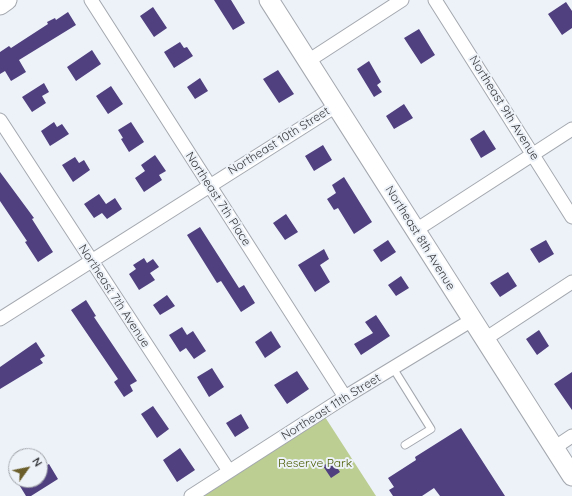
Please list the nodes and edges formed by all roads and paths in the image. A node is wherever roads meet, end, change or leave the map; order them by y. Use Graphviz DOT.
graph roads {
  1 [pos="7,0"];
  2 [pos="91,0"];
  3 [pos="269,0"];
  4 [pos="402,0"];
  5 [pos="435,0"];
  6 [pos="0,5"];
  7 [pos="308,61"];
  8 [pos="336,106"];
  9 [pos="0,120"];
  10 [pos="572,129"];
  11 [pos="533,154"];
  12 [pos="210,185"];
  13 [pos="572,217"];
  14 [pos="416,230"];
  15 [pos="90,261"];
  16 [pos="572,282"];
  17 [pos="0,319"];
  18 [pos="472,320"];
  19 [pos="485,339"];
  20 [pos="393,368"];
  21 [pos="345,397"];
  22 [pos="572,436"];
  23 [pos="405,445"];
  24 [pos="554,448"];
  25 [pos="229,471"];
  26 [pos="572,476"];
  27 [pos="191,496"];
  1 -- 6 [label="street"];
  2 -- 12 [label="street, Northeast 7th Place"];
  3 -- 7 [label="street, Northeast 8th Avenue"];
  4 -- 7 [label="street"];
  5 -- 11 [label="street, Northeast 9th Avenue"];
  7 -- 8 [label="street, Northeast 8th Avenue"];
  8 -- 12 [label="street, Northeast 10th Street"];
  8 -- 14 [label="street, Northeast 8th Avenue"];
  9 -- 15 [label="street, Northeast 7th Avenue"];
  10 -- 11 [label="street"];
  11 -- 13 [label="street, Northeast 9th Avenue"];
  11 -- 14 [label="street"];
  12 -- 15 [label="street, Northeast 10th Street"];
  12 -- 21 [label="street, Northeast 7th Place"];
  14 -- 18 [label="street, Northeast 8th Avenue"];
  15 -- 17 [label="street, Northeast 10th Street"];
  15 -- 25 [label="street, Northeast 7th Avenue"];
  16 -- 19 [label="street"];
  18 -- 19 [label="street, Northeast 8th Avenue"];
  18 -- 20 [label="street, Northeast 11th Street"];
  19 -- 24 [label="street, Northeast 8th Avenue"];
  20 -- 21 [label="street, Northeast 11th Street"];
  20 -- 23 [label="lane"];
  21 -- 25 [label="street, Northeast 11th Street"];
  22 -- 24 [label="street"];
  24 -- 26 [label="street, Northeast 8th Avenue"];
  25 -- 27 [label="street, Northeast 11th Street"];
}
